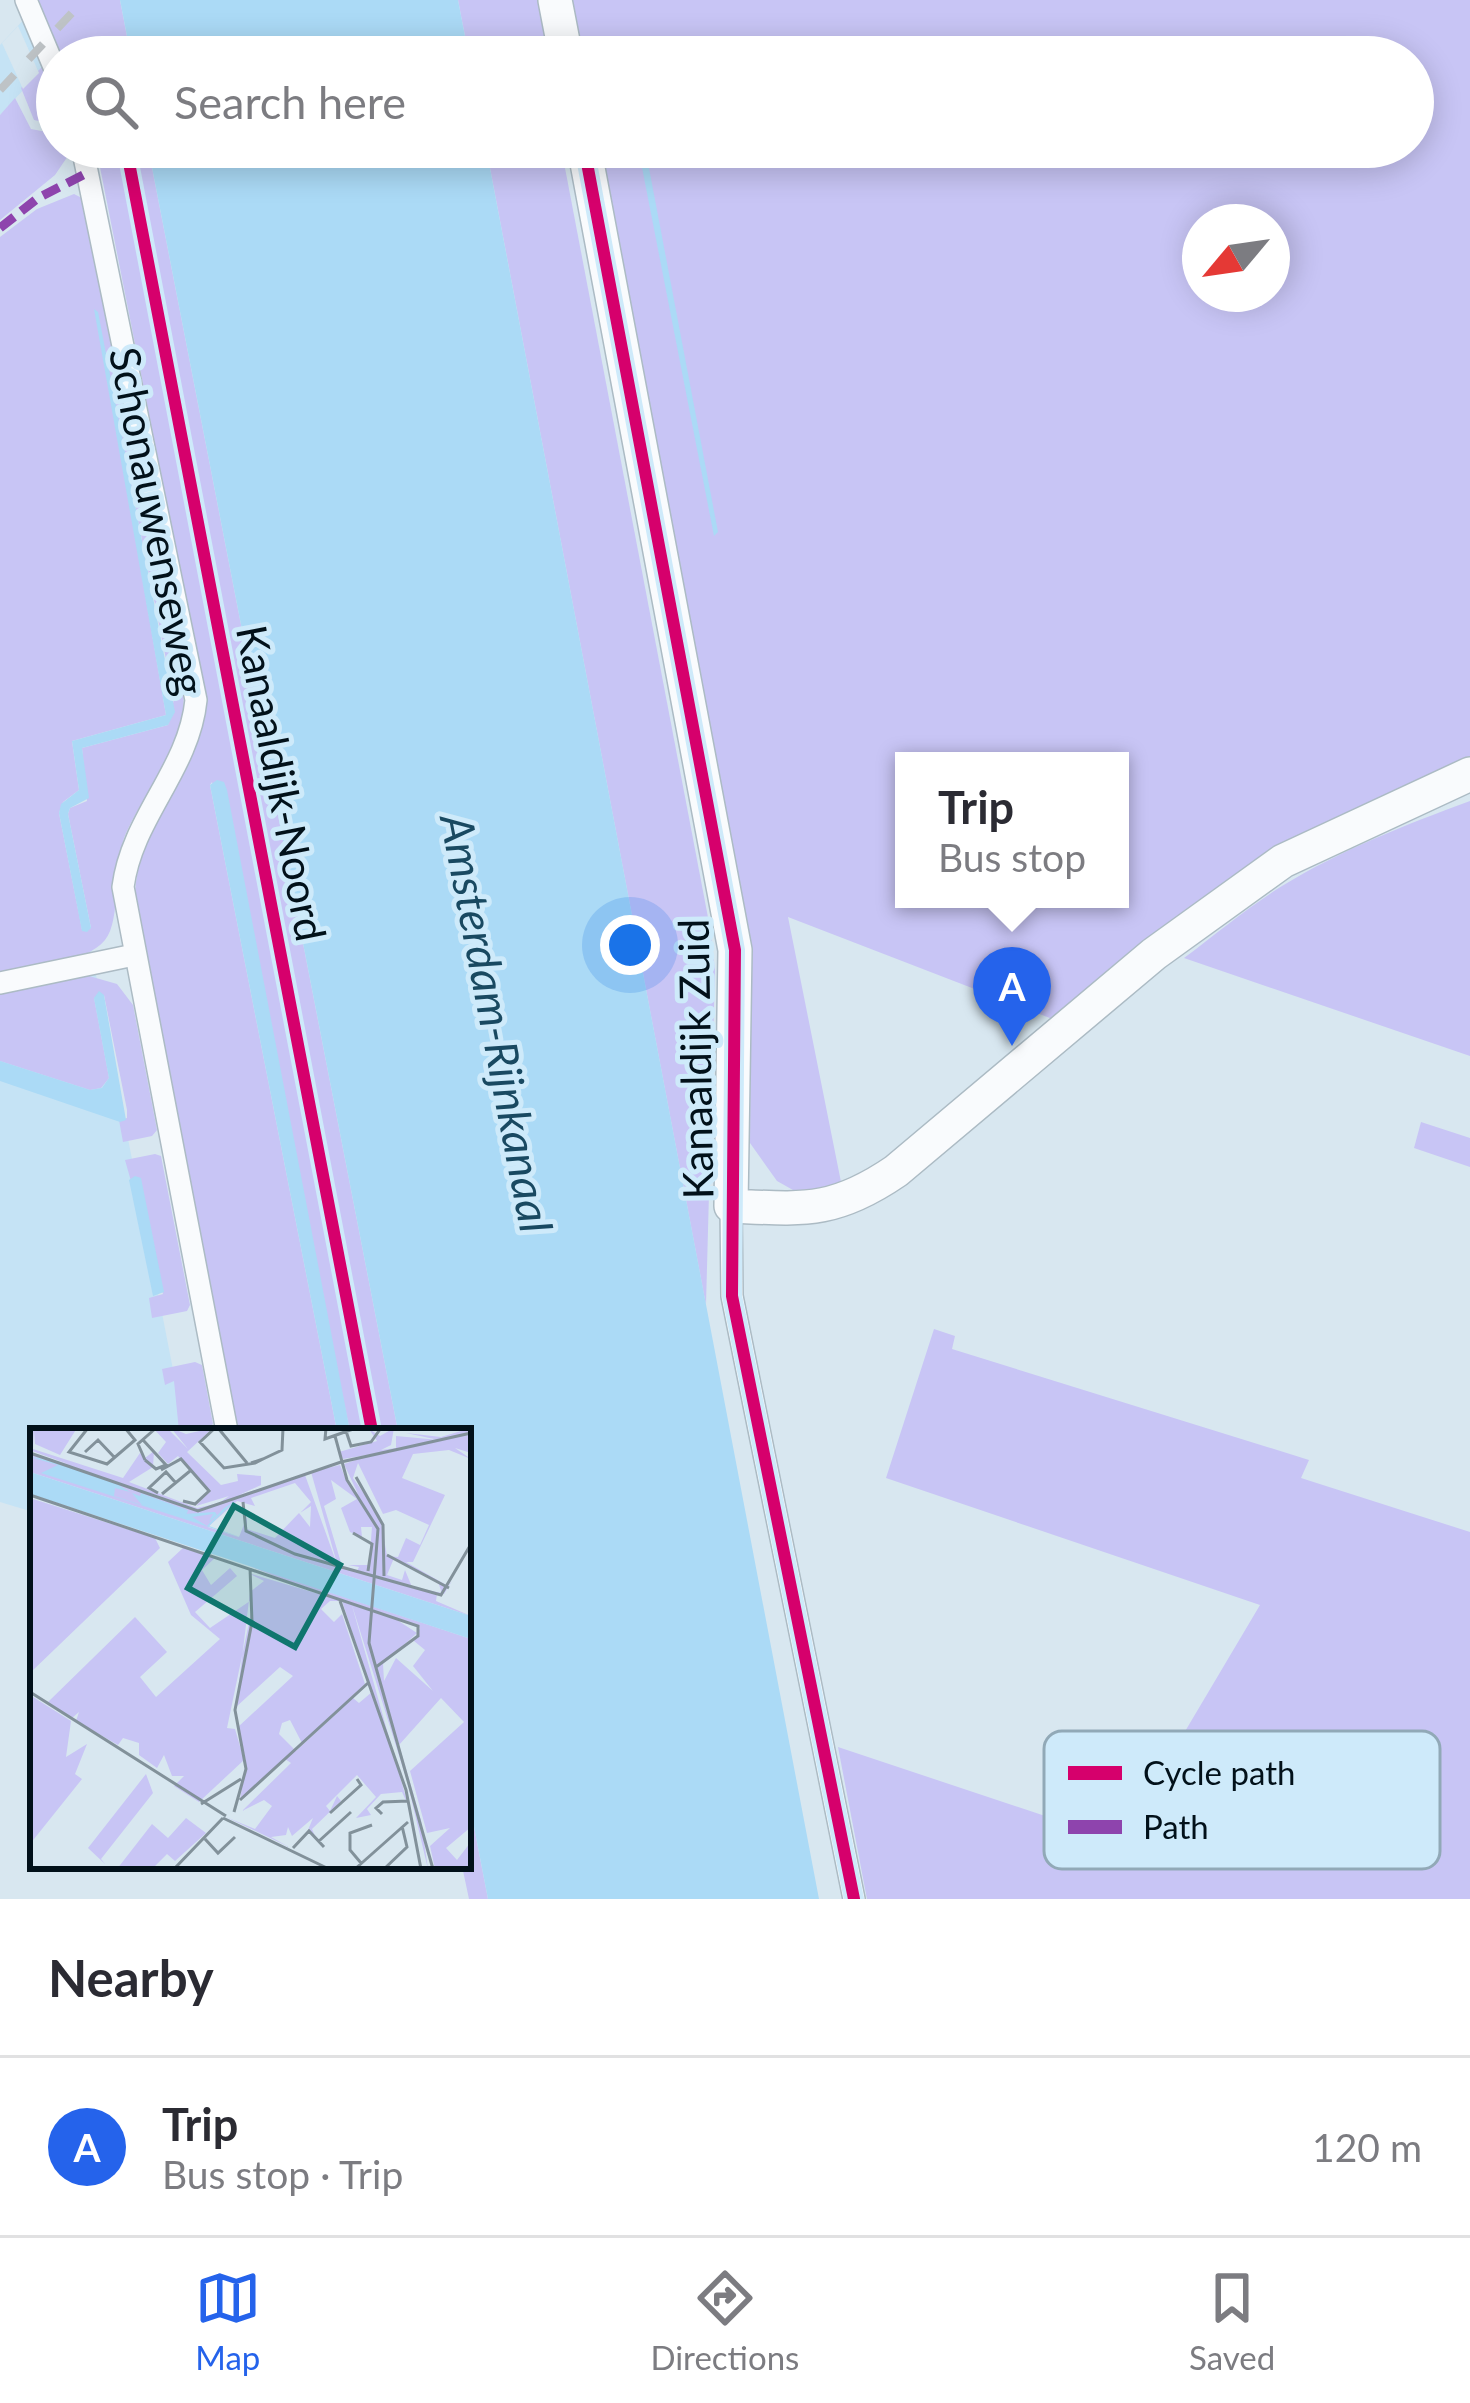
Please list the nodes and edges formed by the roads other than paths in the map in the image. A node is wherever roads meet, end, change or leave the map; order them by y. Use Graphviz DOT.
graph roads {
  1 [pos="26,0"];
  2 [pos="556,0"];
  3 [pos="41,36"];
  4 [pos="562,36"];
  5 [pos="86,168"];
  6 [pos="588,168"];
  7 [pos="1470,774"];
  8 [pos="134,955"];
  9 [pos="0,983"];
  10 [pos="731,1206"];
  11 [pos="226,1428"];
  12 [pos="854,1899"];
  1 -- 3 [label="street"];
  2 -- 4 [label="street"];
  5 -- 8 [label="street, Schonauwenseweg"];
  6 -- 10 [label="street, Kanaaldijk Zuid"];
  7 -- 10 [label="street"];
  8 -- 9 [label="street"];
  8 -- 11 [label="street, Schonauwenseweg"];
  10 -- 12 [label="street, Kanaaldijk Zuid"];
}
